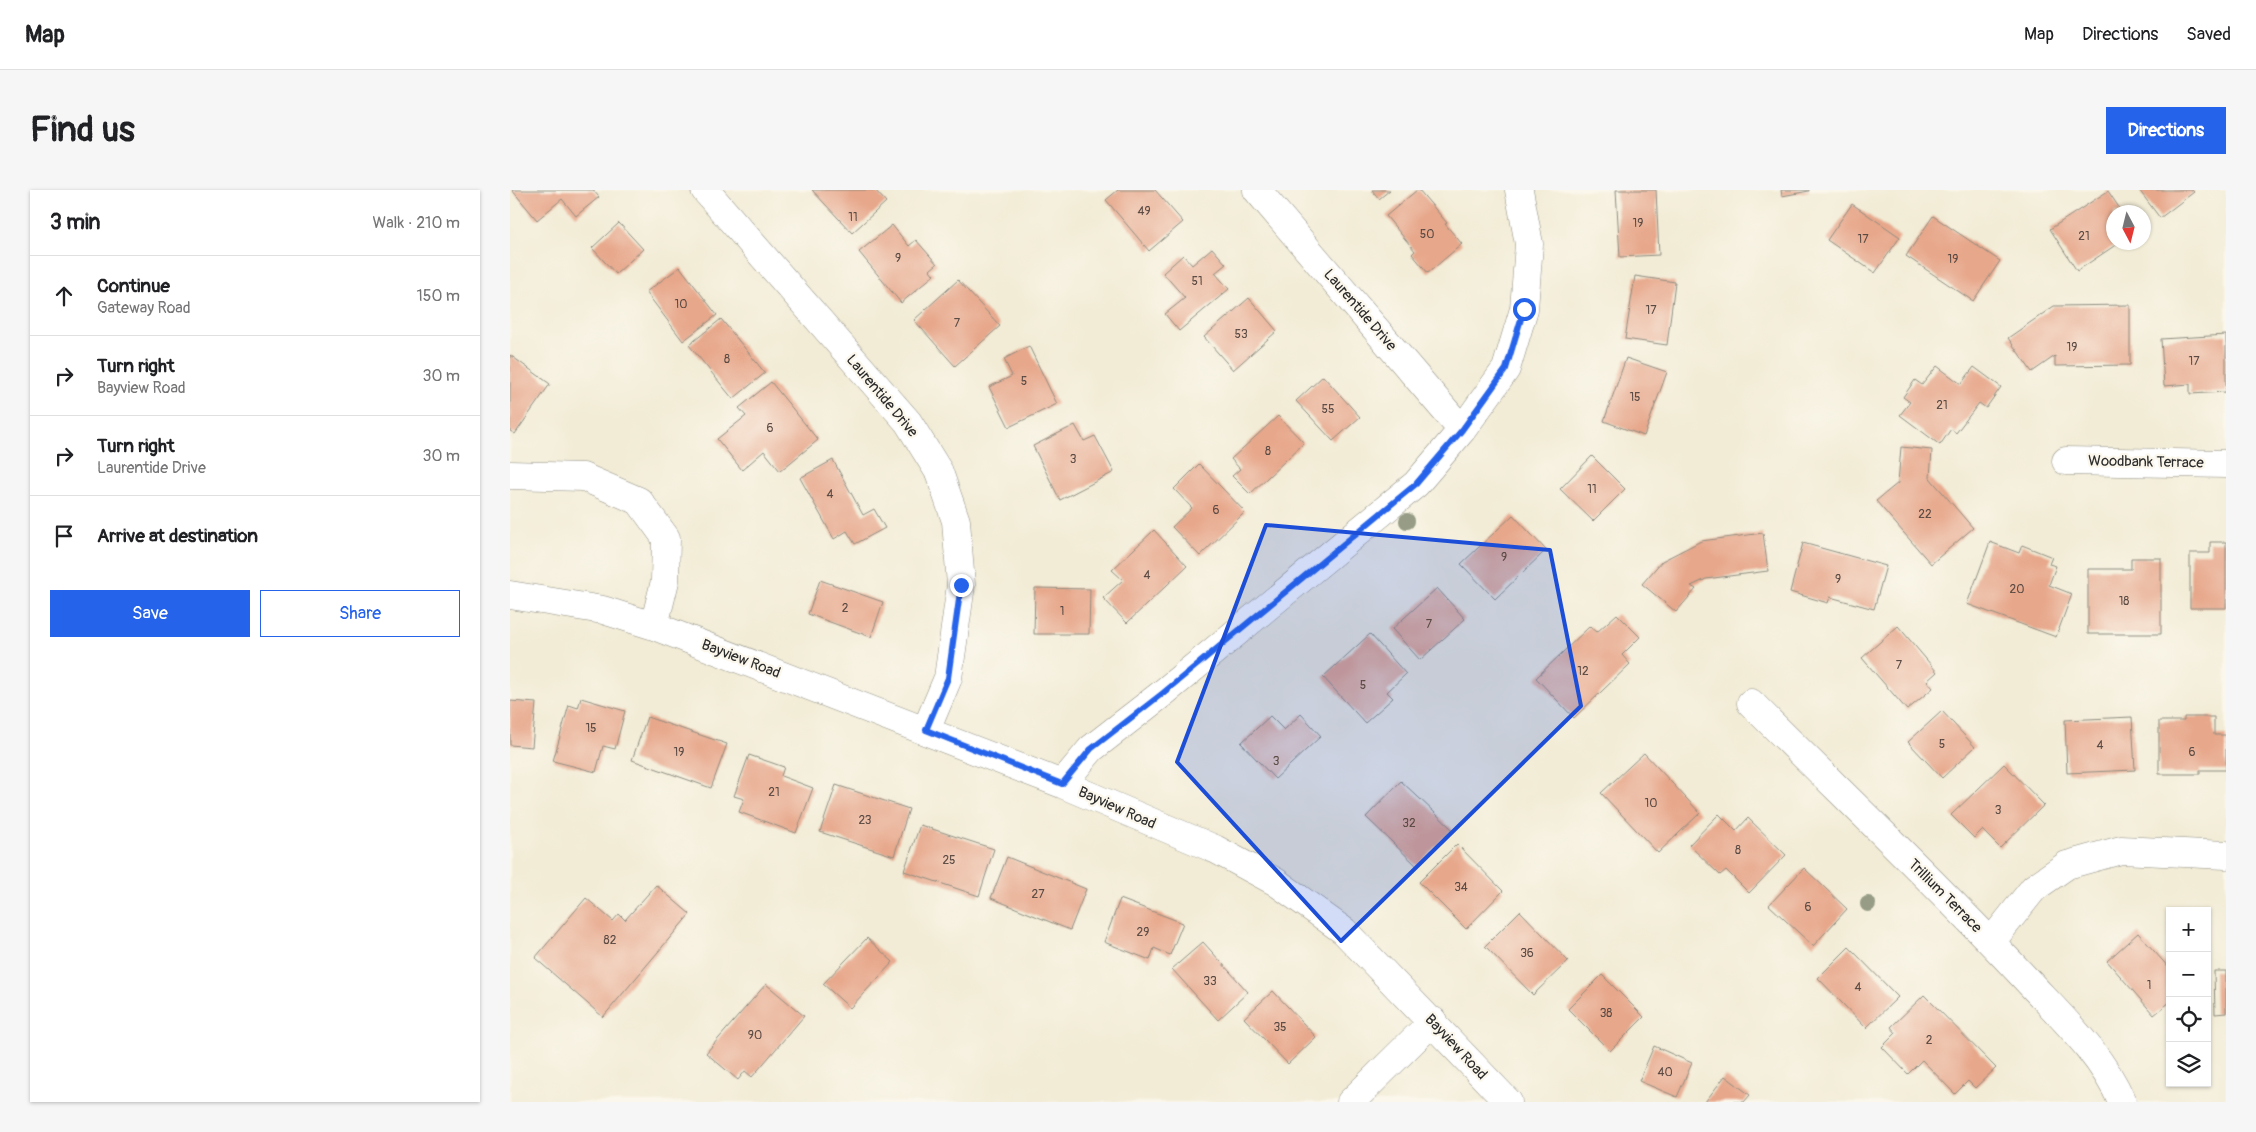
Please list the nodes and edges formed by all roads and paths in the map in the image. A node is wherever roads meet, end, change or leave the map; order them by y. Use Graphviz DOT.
graph roads {
  1 [pos="705,190"];
  2 [pos="1257,190"];
  3 [pos="1519,190"];
  4 [pos="1462,430"];
  5 [pos="2066,461"];
  6 [pos="2226,464"];
  7 [pos="510,475"];
  8 [pos="510,595"];
  9 [pos="654,626"];
  10 [pos="1751,703"];
  11 [pos="926,730"];
  12 [pos="1062,784"];
  13 [pos="2226,855"];
  14 [pos="1991,942"];
  15 [pos="1433,1021"];
  16 [pos="1351,1102"];
  17 [pos="1508,1102"];
  18 [pos="2122,1102"];
  1 -- 11 [label="street, Laurentide Drive"];
  2 -- 4 [label="street, Laurentide Drive"];
  3 -- 4 [label="street"];
  4 -- 12 [label="street"];
  5 -- 6 [label="street, Woodbank Terrace"];
  7 -- 9 [label="street"];
  8 -- 9 [label="street, Bayview Road"];
  9 -- 11 [label="street, Bayview Road"];
  10 -- 14 [label="street, Trillium Terrace"];
  11 -- 12 [label="street, Bayview Road"];
  12 -- 15 [label="street, Bayview Road"];
  13 -- 14 [label="street"];
  14 -- 18 [label="street, Trillium Terrace"];
  15 -- 16 [label="street"];
  15 -- 17 [label="street, Bayview Road"];
}
